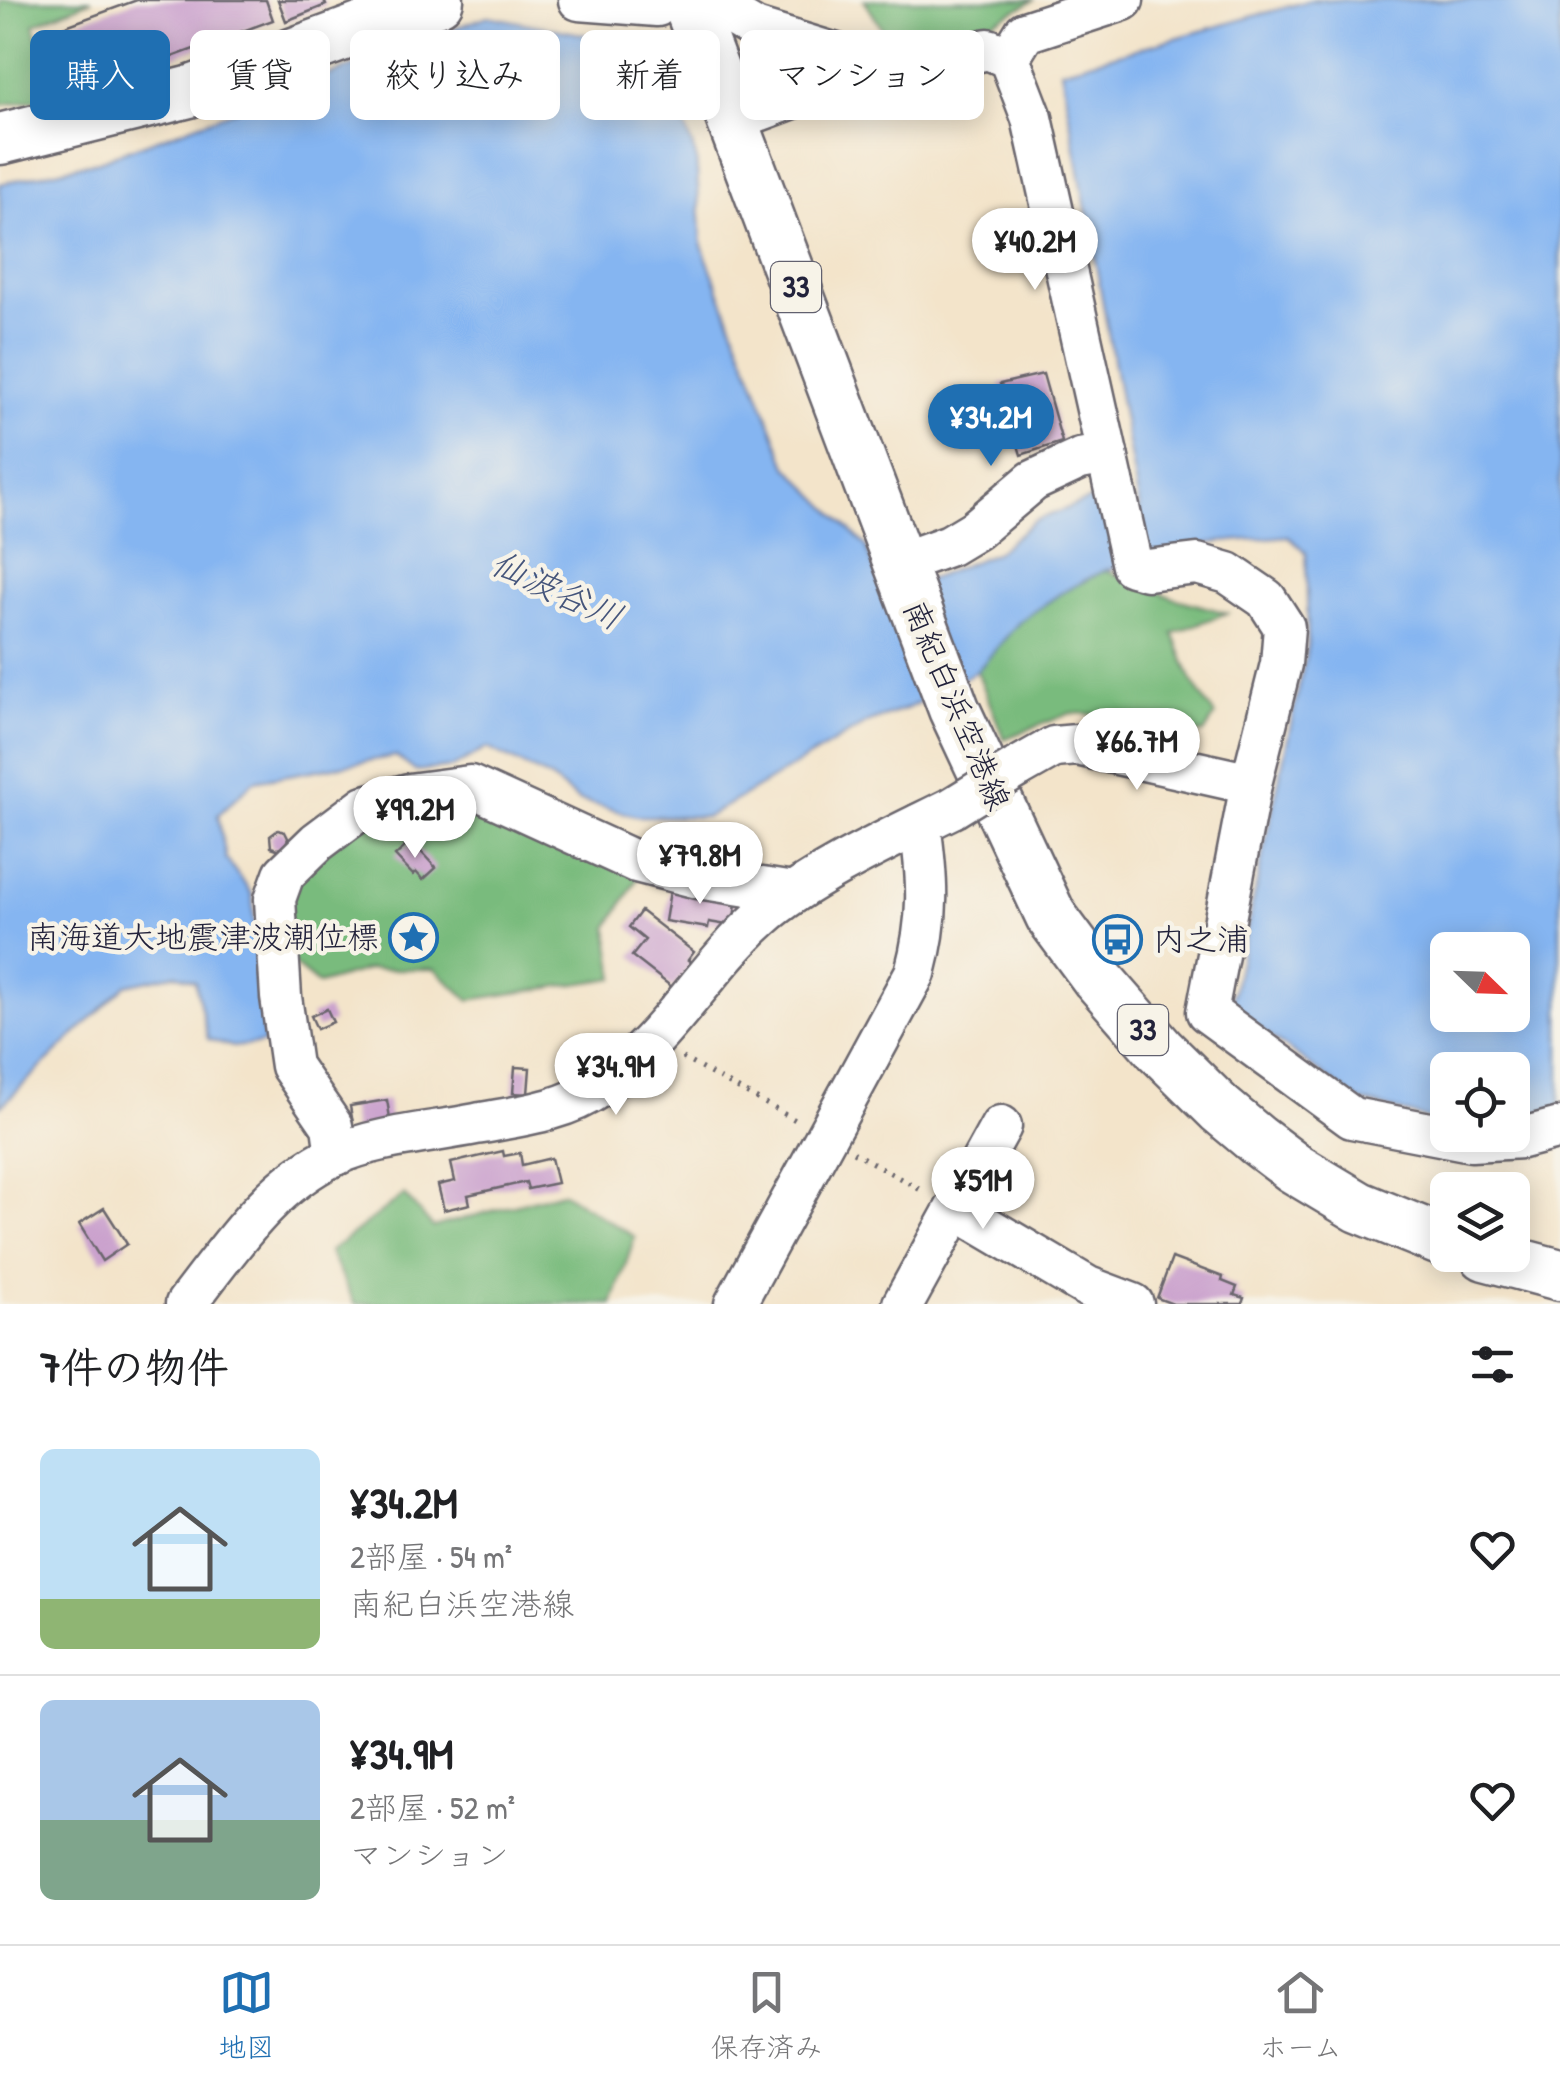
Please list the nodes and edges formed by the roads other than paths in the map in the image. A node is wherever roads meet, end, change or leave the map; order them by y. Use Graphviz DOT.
graph roads {
  1 [pos="438,0"];
  2 [pos="579,0"];
  3 [pos="1123,0"];
  4 [pos="707,6"];
  5 [pos="758,30"];
  6 [pos="984,50"];
  7 [pos="1009,58"];
  8 [pos="740,118"];
  9 [pos="734,120"];
  10 [pos="0,139"];
  11 [pos="1107,454"];
  12 [pos="902,569"];
  13 [pos="1251,784"];
  14 [pos="936,816"];
  15 [pos="793,893"];
  16 [pos="1001,1126"];
  17 [pos="1560,1128"];
  18 [pos="336,1155"];
  19 [pos="956,1209"];
  20 [pos="1430,1236"];
  21 [pos="1530,1267"];
  22 [pos="1560,1275"];
  23 [pos="1084,1295"];
  24 [pos="186,1304"];
  25 [pos="736,1304"];
  26 [pos="903,1304"];
  27 [pos="1132,1304"];
  1 -- 10 [label="main road"];
  2 -- 4 [label="street"];
  3 -- 7 [label="street"];
  4 -- 5 [label="street"];
  4 -- 9 [label="main road, 南紀白浜空港線 / 33"];
  6 -- 7 [label="street"];
  7 -- 11 [label="street"];
  8 -- 9 [label="street"];
  9 -- 12 [label="main road, 南紀白浜空港線 / 33"];
  11 -- 12 [label="street"];
  11 -- 13 [label="street"];
  12 -- 20 [label="main road, 南紀白浜空港線 / 33"];
  13 -- 14 [label="street, bridge"];
  13 -- 17 [label="street"];
  14 -- 15 [label="street"];
  14 -- 25 [label="street"];
  15 -- 18 [label="street"];
  15 -- 18 [label="street"];
  16 -- 19 [label="street"];
  18 -- 24 [label="street"];
  19 -- 23 [label="street"];
  19 -- 26 [label="street"];
  21 -- 22 [label="main road"];
  23 -- 27 [label="street"];
}
